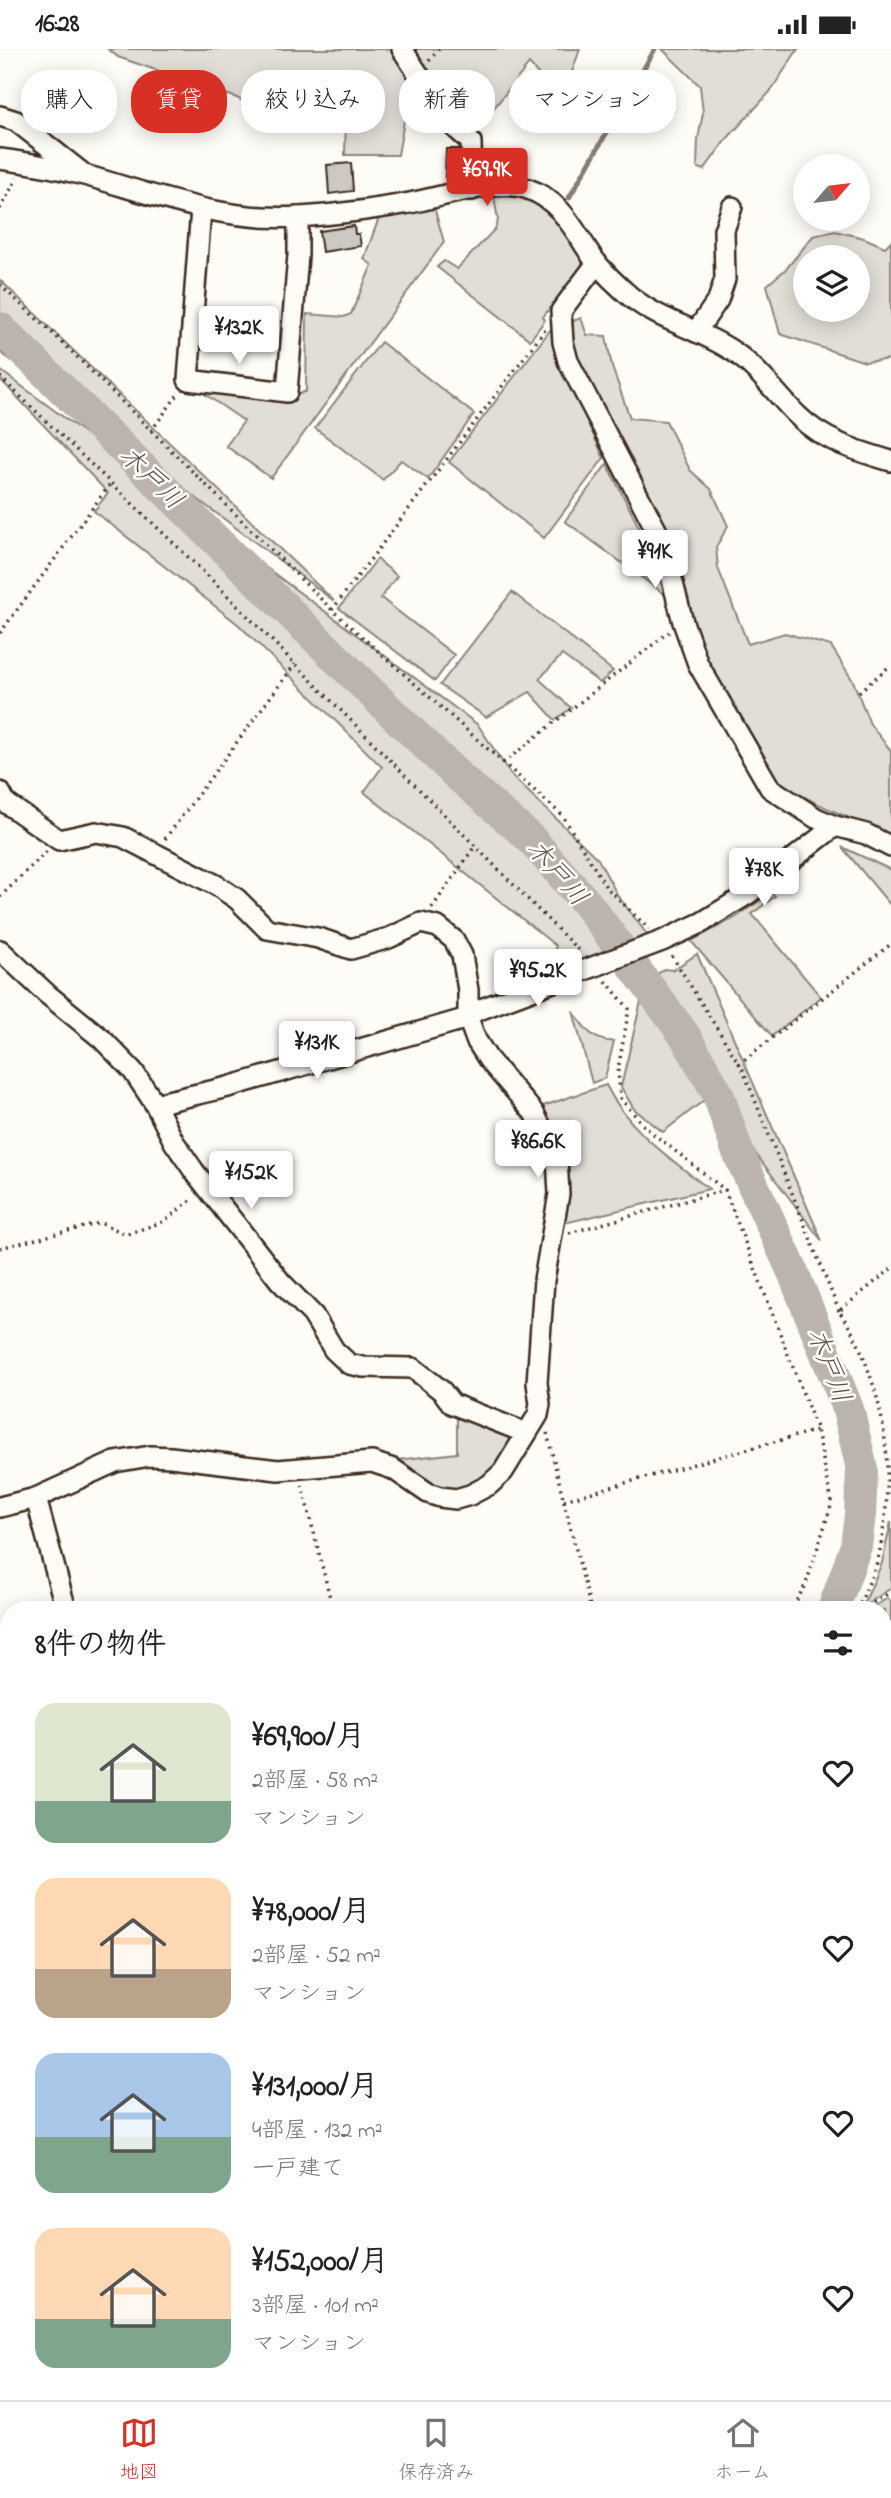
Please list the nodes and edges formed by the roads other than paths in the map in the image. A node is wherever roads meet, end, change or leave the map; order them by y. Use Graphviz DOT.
graph roads {
  1 [pos="402,49"];
  2 [pos="0,116"];
  3 [pos="0,159"];
  4 [pos="85,175"];
  5 [pos="472,190"];
  6 [pos="732,207"];
  7 [pos="201,209"];
  8 [pos="298,217"];
  9 [pos="597,263"];
  10 [pos="696,332"];
  11 [pos="891,461"];
  12 [pos="0,792"];
  13 [pos="835,825"];
  14 [pos="891,847"];
  15 [pos="0,950"];
  16 [pos="468,1016"];
  17 [pos="155,1104"];
  18 [pos="526,1433"];
  19 [pos="36,1498"];
  20 [pos="0,1507"];
  21 [pos="64,1601"];
  1 -- 5 [label="street"];
  2 -- 4 [label="street"];
  3 -- 4 [label="street"];
  4 -- 7 [label="street"];
  5 -- 8 [label="street"];
  5 -- 9 [label="street"];
  6 -- 10 [label="street"];
  7 -- 8 [label="street"];
  7 -- 8 [label="street"];
  9 -- 10 [label="street"];
  9 -- 13 [label="street"];
  10 -- 11 [label="street"];
  12 -- 16 [label="street"];
  13 -- 14 [label="street"];
  13 -- 16 [label="street"];
  15 -- 17 [label="street"];
  16 -- 17 [label="street"];
  16 -- 18 [label="street"];
  17 -- 18 [label="street"];
  18 -- 19 [label="street"];
  19 -- 20 [label="street"];
  19 -- 21 [label="street"];
}
